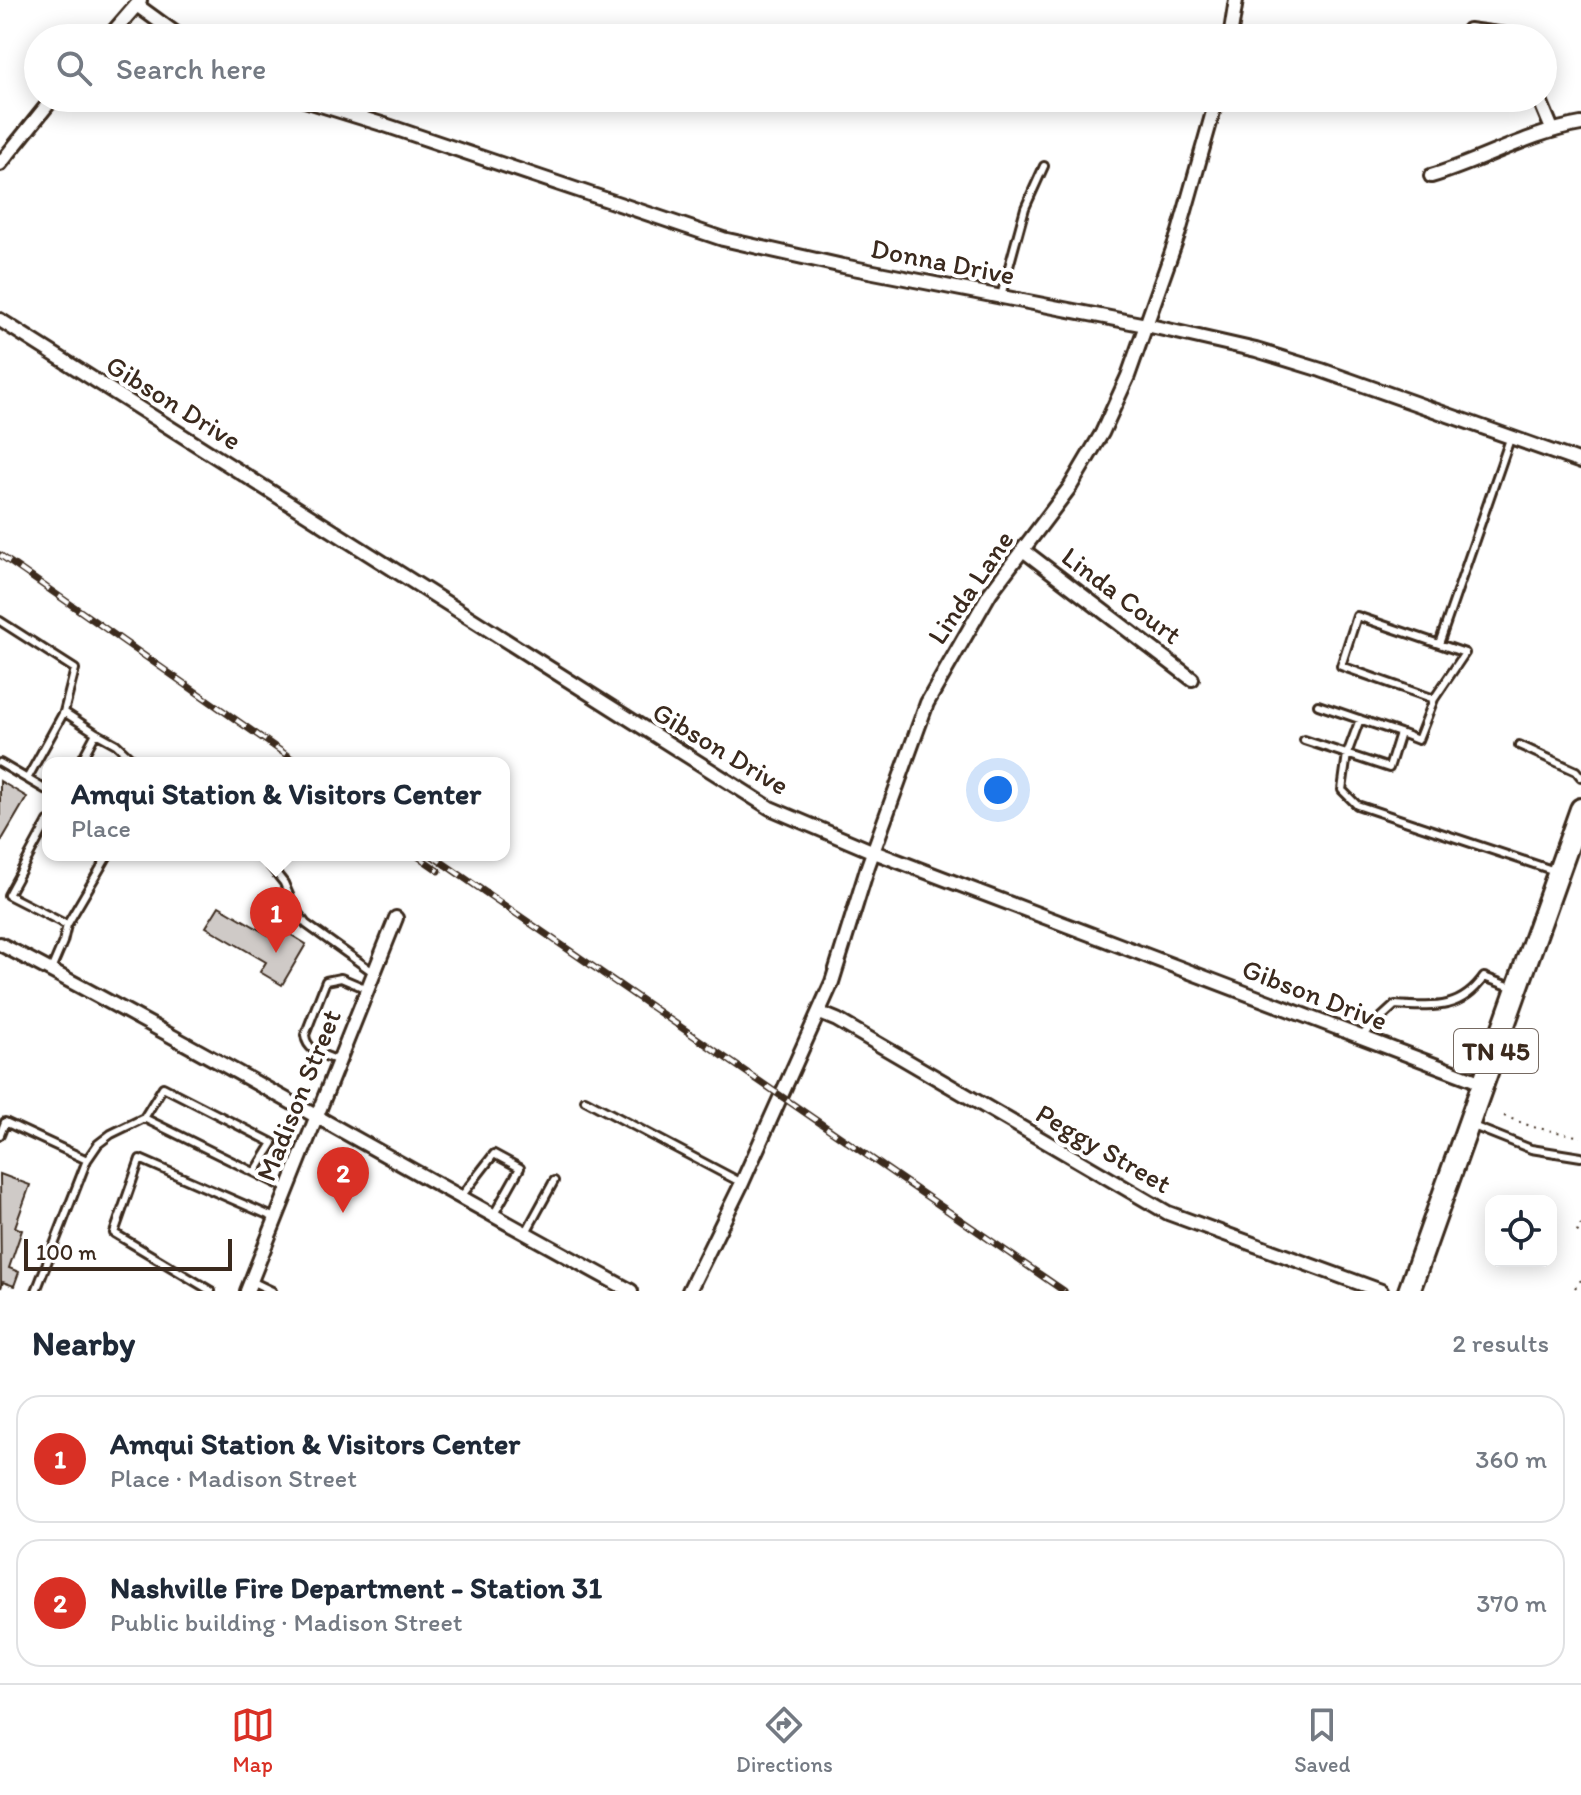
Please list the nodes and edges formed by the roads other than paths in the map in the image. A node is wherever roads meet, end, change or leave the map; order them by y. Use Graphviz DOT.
graph roads {
  1 [pos="1236,0"];
  2 [pos="140,3"];
  3 [pos="121,24"];
  4 [pos="165,24"];
  5 [pos="1232,24"];
  6 [pos="42,112"];
  7 [pos="344,112"];
  8 [pos="1213,112"];
  9 [pos="1545,112"];
  10 [pos="1581,124"];
  11 [pos="1552,129"];
  12 [pos="0,164"];
  13 [pos="1044,166"];
  14 [pos="1431,176"];
  15 [pos="1001,296"];
  16 [pos="0,320"];
  17 [pos="1146,325"];
  18 [pos="1511,436"];
  19 [pos="1581,462"];
  20 [pos="1023,550"];
  21 [pos="0,621"];
  22 [pos="1439,644"];
  23 [pos="1192,679"];
  24 [pos="1434,699"];
  25 [pos="1318,705"];
  26 [pos="64,712"];
  27 [pos="1360,719"];
  28 [pos="96,733"];
  29 [pos="1400,733"];
  30 [pos="1304,740"];
  31 [pos="1519,745"];
  32 [pos="1347,754"];
  33 [pos="83,757"];
  34 [pos="130,757"];
  35 [pos="0,763"];
  36 [pos="1581,777"];
  37 [pos="27,779"];
  38 [pos="42,788"];
  39 [pos="1581,809"];
  40 [pos="42,832"];
  41 [pos="874,852"];
  42 [pos="104,861"];
  43 [pos="266,861"];
  44 [pos="1559,873"];
  45 [pos="396,918"];
  46 [pos="67,925"];
  47 [pos="0,944"];
  48 [pos="51,970"];
  49 [pos="373,972"];
  50 [pos="367,989"];
  51 [pos="1518,989"];
  52 [pos="820,1013"];
  53 [pos="1360,1037"];
  54 [pos="339,1061"];
  55 [pos="1485,1084"];
  56 [pos="585,1100"];
  57 [pos="317,1116"];
  58 [pos="144,1118"];
  59 [pos="1470,1125"];
  60 [pos="0,1135"];
  61 [pos="1581,1157"];
  62 [pos="87,1160"];
  63 [pos="255,1172"];
  64 [pos="554,1181"];
  65 [pos="742,1183"];
  66 [pos="286,1188"];
  67 [pos="460,1198"];
  68 [pos="493,1216"];
  69 [pos="275,1218"];
  70 [pos="525,1234"];
  71 [pos="249,1286"];
  72 [pos="36,1291"];
  73 [pos="211,1291"];
  74 [pos="272,1291"];
  75 [pos="631,1291"];
  76 [pos="689,1291"];
  77 [pos="1381,1291"];
  78 [pos="1409,1291"];
  1 -- 5 [label="street"];
  2 -- 3 [label="street"];
  2 -- 4 [label="street"];
  6 -- 12 [label="street"];
  7 -- 15 [label="street, Donna Drive"];
  8 -- 17 [label="street, Linda Lane"];
  9 -- 11 [label="street"];
  10 -- 11 [label="street"];
  11 -- 14 [label="street"];
  13 -- 15 [label="lane"];
  15 -- 17 [label="street, Donna Drive"];
  16 -- 41 [label="street, Gibson Drive"];
  17 -- 18 [label="street, Donna Drive"];
  17 -- 20 [label="street, Linda Lane"];
  18 -- 19 [label="street, Donna Drive"];
  18 -- 22 [label="lane"];
  20 -- 23 [label="street, Linda Court"];
  20 -- 41 [label="street, Linda Lane"];
  21 -- 26 [label="lane"];
  22 -- 24 [label="lane"];
  22 -- 24 [label="lane"];
  24 -- 29 [label="lane"];
  25 -- 27 [label="lane"];
  26 -- 28 [label="lane"];
  26 -- 37 [label="lane"];
  27 -- 29 [label="lane"];
  27 -- 32 [label="lane"];
  28 -- 33 [label="lane"];
  28 -- 34 [label="lane"];
  29 -- 32 [label="lane"];
  30 -- 32 [label="lane"];
  31 -- 36 [label="lane"];
  32 -- 44 [label="lane"];
  35 -- 37 [label="lane"];
  37 -- 38 [label="lane"];
  39 -- 44 [label="main road, TN 45"];
  40 -- 46 [label="lane"];
  41 -- 52 [label="street, Linda Lane"];
  41 -- 53 [label="street, Gibson Drive"];
  42 -- 46 [label="lane"];
  43 -- 49 [label="lane"];
  44 -- 51 [label="main road, TN 45"];
  45 -- 49 [label="street, Madison Street"];
  46 -- 48 [label="lane"];
  47 -- 48 [label="street"];
  48 -- 57 [label="street"];
  49 -- 50 [label="street, Madison Street"];
  50 -- 54 [label="street, Madison Street"];
  50 -- 54 [label="lane"];
  51 -- 53 [label="lane"];
  51 -- 55 [label="main road, TN 45"];
  52 -- 65 [label="street, Linda Lane"];
  52 -- 77 [label="street, Peggy Street"];
  53 -- 55 [label="street, Gibson Drive"];
  54 -- 57 [label="street, Madison Street"];
  55 -- 59 [label="main road, TN 45"];
  56 -- 65 [label="lane"];
  57 -- 66 [label="street, Madison Street"];
  57 -- 67 [label="street"];
  58 -- 62 [label="lane"];
  58 -- 63 [label="lane"];
  58 -- 63 [label="lane"];
  59 -- 61 [label="lane"];
  59 -- 78 [label="main road, TN 45"];
  60 -- 62 [label="lane"];
  62 -- 72 [label="lane"];
  63 -- 66 [label="lane"];
  64 -- 70 [label="lane"];
  65 -- 76 [label="street, Linda Lane"];
  66 -- 69 [label="street, Madison Street"];
  67 -- 68 [label="street"];
  67 -- 68 [label="lane"];
  68 -- 70 [label="street"];
  69 -- 71 [label="street, Madison Street"];
  69 -- 73 [label="lane"];
  70 -- 75 [label="street"];
  71 -- 74 [label="lane"];
}
